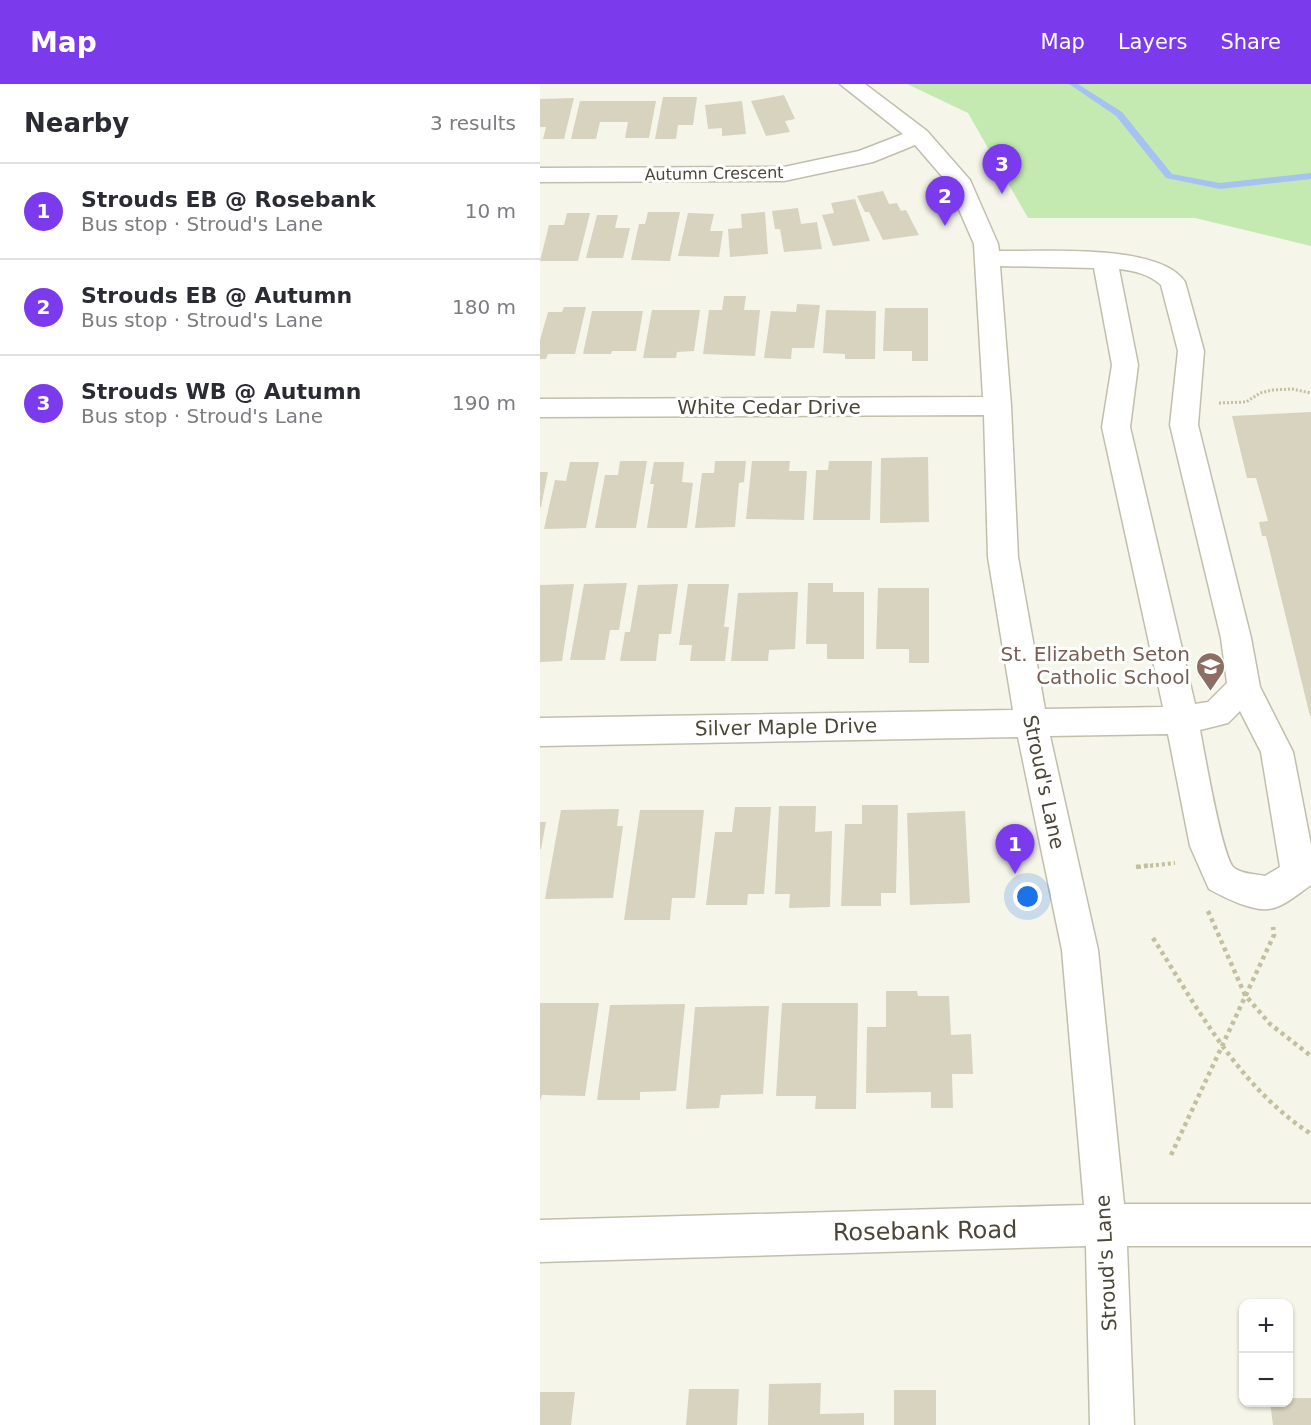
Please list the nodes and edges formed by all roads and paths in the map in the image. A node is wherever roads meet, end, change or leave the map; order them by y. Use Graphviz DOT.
graph roads {
  1 [pos="851,84"];
  2 [pos="920,136"];
  3 [pos="540,175"];
  4 [pos="987,258"];
  5 [pos="1105,261"];
  6 [pos="1311,393"];
  7 [pos="1185,405"];
  8 [pos="997,406"];
  9 [pos="540,408"];
  10 [pos="1244,687"];
  11 [pos="1182,720"];
  12 [pos="1031,723"];
  13 [pos="540,732"];
  14 [pos="1182,862"];
  15 [pos="1136,867"];
  16 [pos="1268,893"];
  17 [pos="1205,906"];
  18 [pos="1153,938"];
  19 [pos="1245,995"];
  20 [pos="1222,1044"];
  21 [pos="1311,1056"];
  22 [pos="1311,1134"];
  23 [pos="1171,1155"];
  24 [pos="1106,1225"];
  25 [pos="1311,1225"];
  26 [pos="540,1241"];
  27 [pos="1112,1425"];
  1 -- 2 [label="street, Stroud's Lane"];
  2 -- 3 [label="street, Autumn Crescent"];
  2 -- 4 [label="street, Stroud's Lane"];
  4 -- 5 [label="street"];
  4 -- 8 [label="street, Stroud's Lane"];
  5 -- 7 [label="street"];
  5 -- 11 [label="street"];
  6 -- 7 [label="path"];
  7 -- 10 [label="street"];
  8 -- 9 [label="street, White Cedar Drive"];
  8 -- 12 [label="street, Stroud's Lane"];
  10 -- 11 [label="street, Silver Maple Drive"];
  10 -- 16 [label="street"];
  11 -- 12 [label="street, Silver Maple Drive"];
  11 -- 16 [label="street"];
  12 -- 13 [label="street, Silver Maple Drive"];
  12 -- 24 [label="street, Stroud's Lane"];
  14 -- 15 [label="path"];
  16 -- 19 [label="path"];
  17 -- 19 [label="path"];
  18 -- 20 [label="path"];
  19 -- 20 [label="path"];
  19 -- 21 [label="path"];
  20 -- 22 [label="path"];
  20 -- 23 [label="path"];
  24 -- 25 [label="street, Rosebank Road"];
  24 -- 26 [label="street, Rosebank Road"];
  24 -- 27 [label="street, Stroud's Lane"];
}
